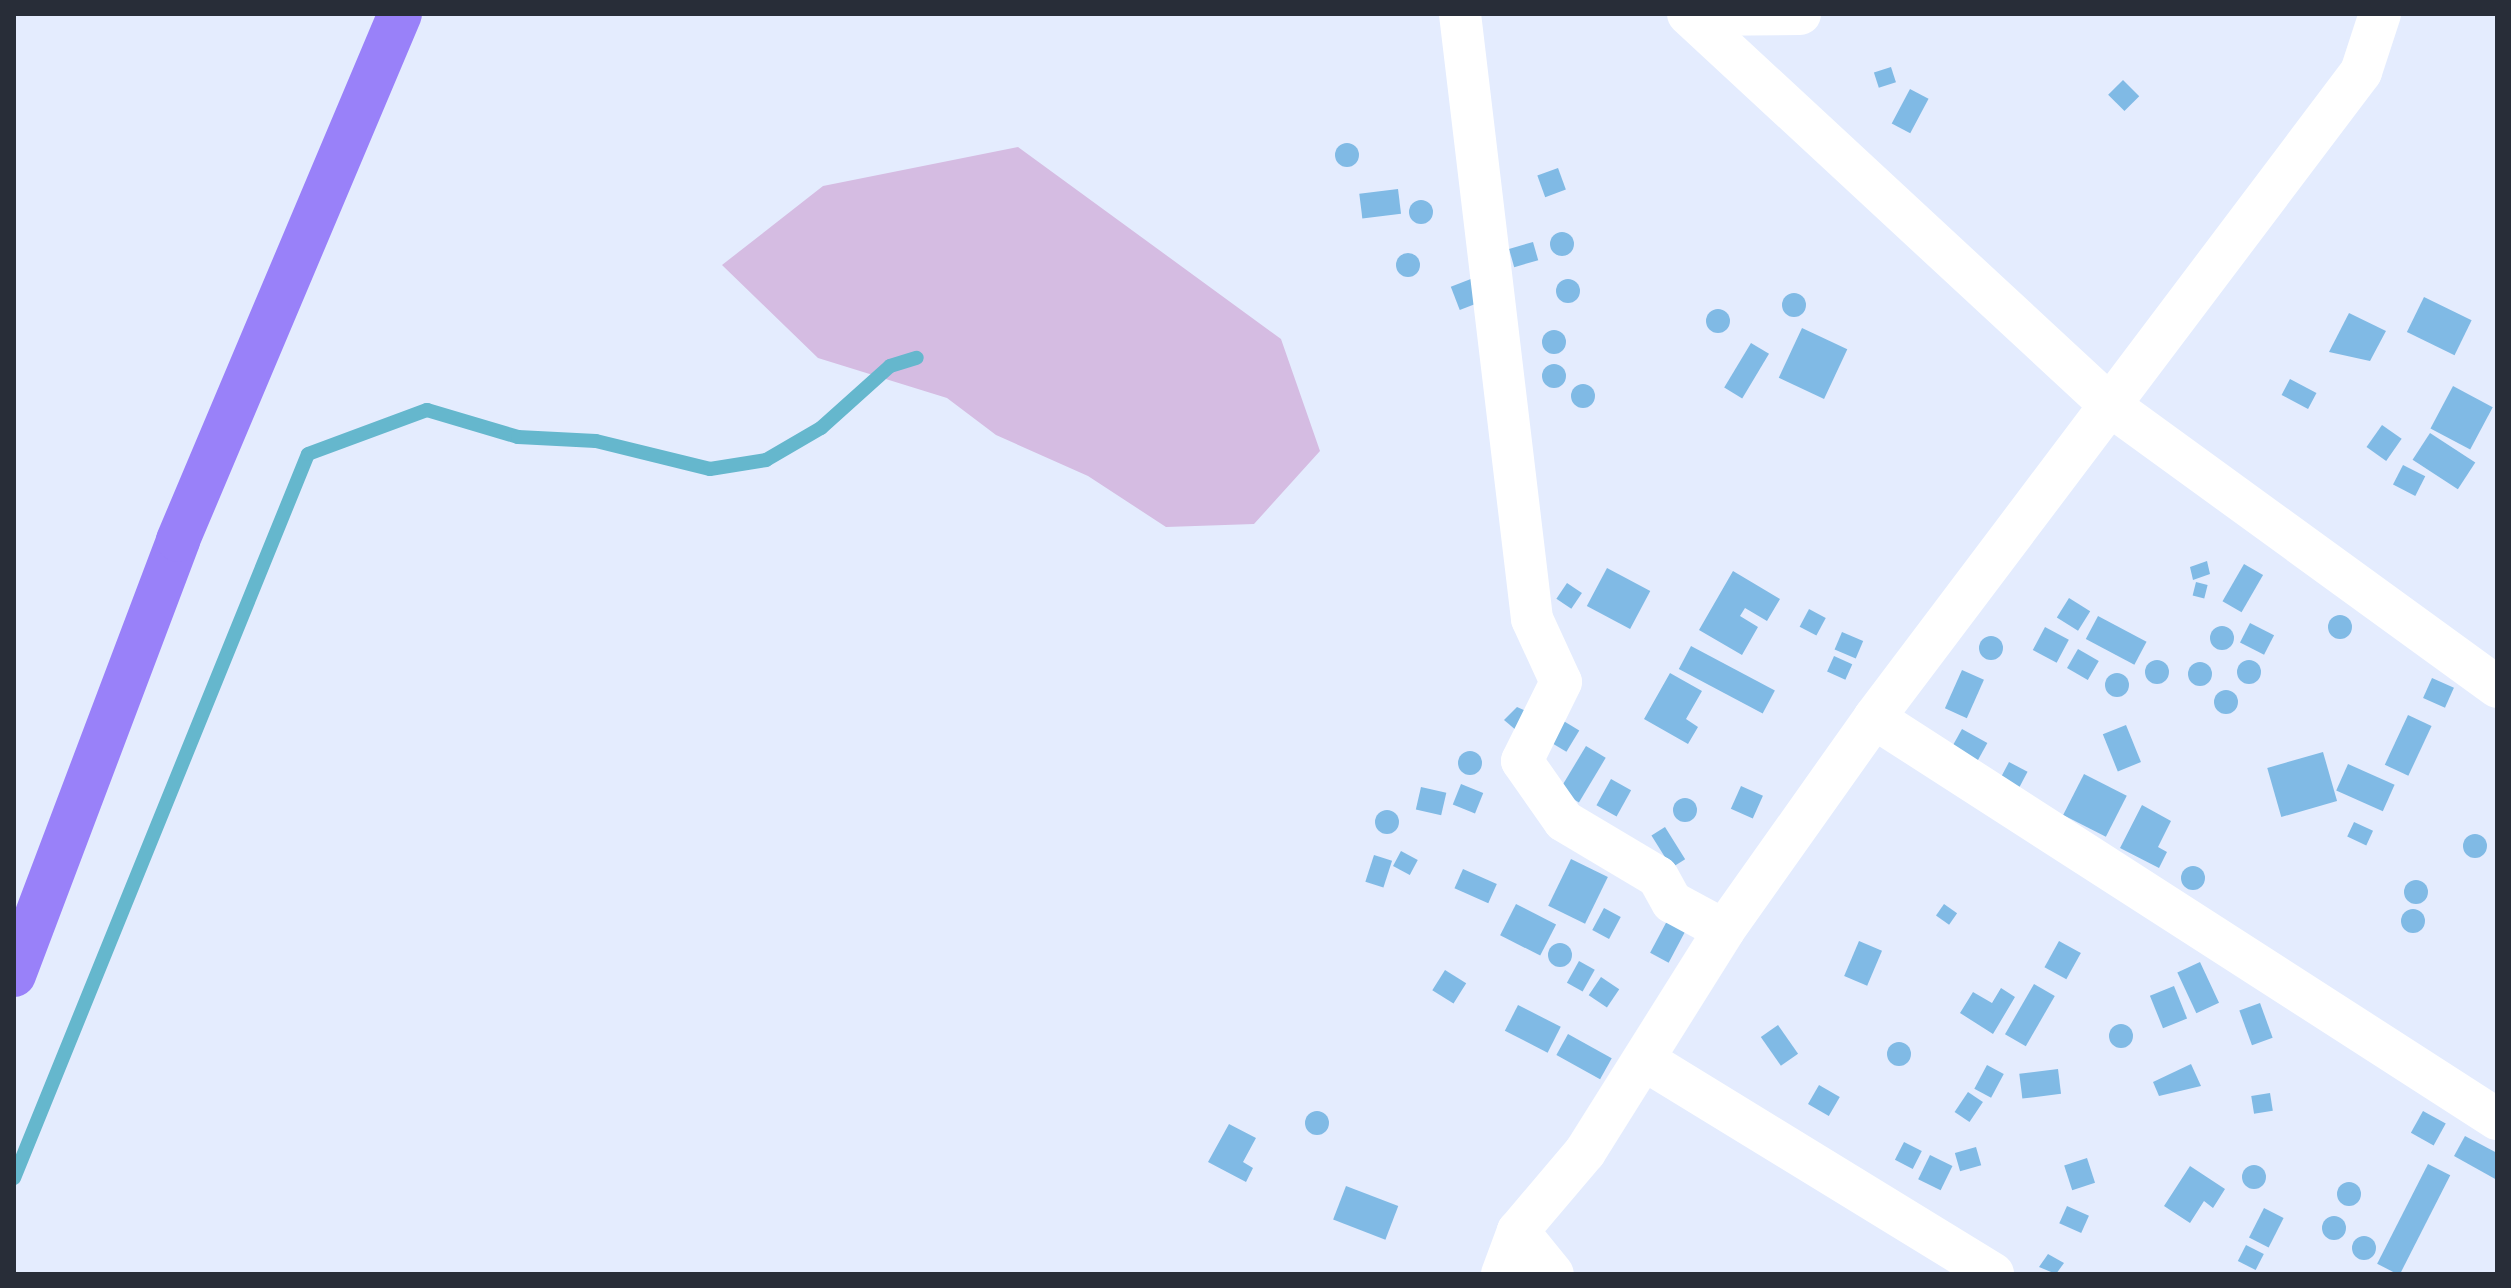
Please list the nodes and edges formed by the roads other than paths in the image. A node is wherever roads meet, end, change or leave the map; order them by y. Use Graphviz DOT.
graph roads {
  1 [pos="400,14"];
  2 [pos="1460,14"];
  3 [pos="1800,14"];
  4 [pos="2380,14"];
  5 [pos="1689,15"];
  6 [pos="2112,407"];
  7 [pos="2488,670"];
  8 [pos="1874,718"];
  9 [pos="1724,930"];
  10 [pos="14,975"];
  11 [pos="1646,1061"];
  12 [pos="2497,1119"];
  13 [pos="1518,1231"];
  14 [pos="1502,1274"];
  15 [pos="1553,1274"];
  16 [pos="1993,1274"];
  1 -- 10 [label="highway"];
  2 -- 9 [label="street"];
  3 -- 5 [label="street"];
  4 -- 6 [label="street"];
  5 -- 6 [label="street"];
  6 -- 7 [label="street"];
  6 -- 8 [label="street"];
  8 -- 9 [label="street"];
  8 -- 12 [label="street"];
  9 -- 11 [label="street"];
  11 -- 13 [label="street"];
  11 -- 16 [label="street"];
  13 -- 14 [label="street"];
  13 -- 15 [label="street"];
}
